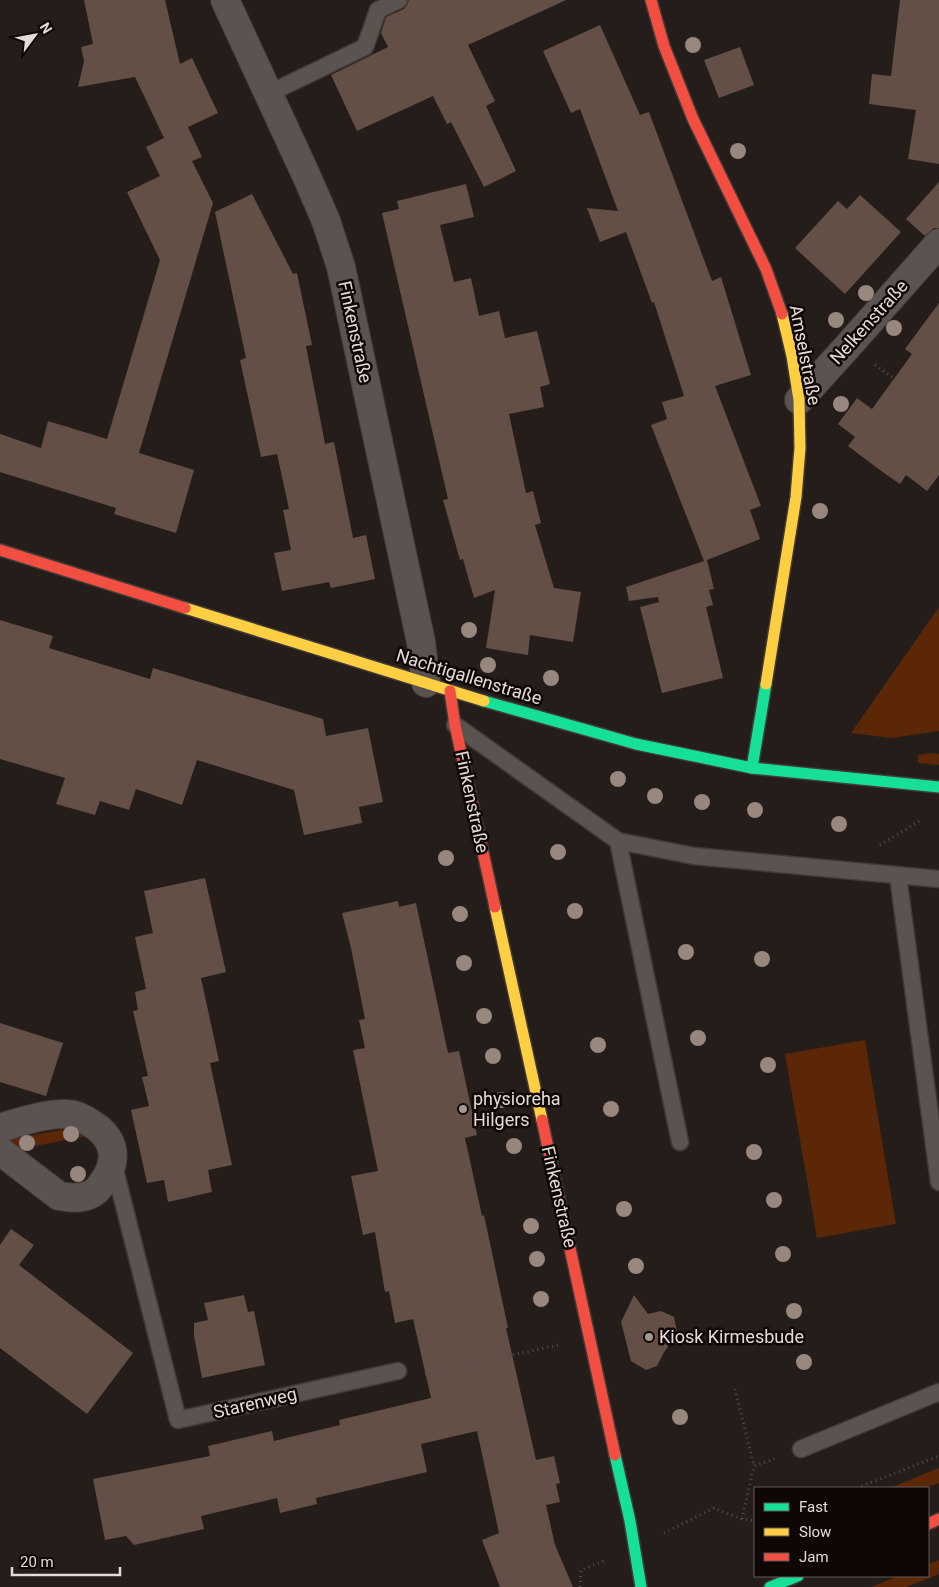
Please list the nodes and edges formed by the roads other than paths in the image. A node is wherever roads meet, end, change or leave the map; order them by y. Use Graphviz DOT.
graph roads {
  1 [pos="225,0"];
  2 [pos="399,0"];
  3 [pos="651,0"];
  4 [pos="268,94"];
  5 [pos="939,243"];
  6 [pos="799,400"];
  7 [pos="0,550"];
  8 [pos="438,687"];
  9 [pos="455,726"];
  10 [pos="752,768"];
  11 [pos="939,786"];
  12 [pos="618,841"];
  13 [pos="898,876"];
  14 [pos="939,879"];
  15 [pos="0,1128"];
  16 [pos="680,1142"];
  17 [pos="0,1151"];
  18 [pos="113,1162"];
  19 [pos="939,1182"];
  20 [pos="398,1371"];
  21 [pos="939,1392"];
  22 [pos="800,1449"];
  23 [pos="795,1577"];
  24 [pos="641,1587"];
  25 [pos="770,1587"];
  1 -- 4 [label="street, Finkenstraße"];
  2 -- 4 [label="lane"];
  3 -- 6 [label="main road, Amselstraße"];
  4 -- 8 [label="street, Finkenstraße"];
  5 -- 6 [label="street, Nelkenstraße"];
  6 -- 10 [label="main road, Amselstraße"];
  7 -- 8 [label="main road, Nachtigallenstraße"];
  8 -- 9 [label="main road, Finkenstraße"];
  8 -- 10 [label="main road, Nachtigallenstraße"];
  9 -- 12 [label="lane"];
  9 -- 24 [label="main road, Finkenstraße"];
  10 -- 11 [label="main road, Nachtigallenstraße"];
  12 -- 13 [label="lane"];
  12 -- 16 [label="lane"];
  13 -- 14 [label="lane"];
  13 -- 19 [label="lane"];
  15 -- 18 [label="street, Starenweg"];
  17 -- 18 [label="street"];
  18 -- 20 [label="lane, Starenweg"];
  21 -- 22 [label="lane"];
  23 -- 25 [label="main road"];
}
